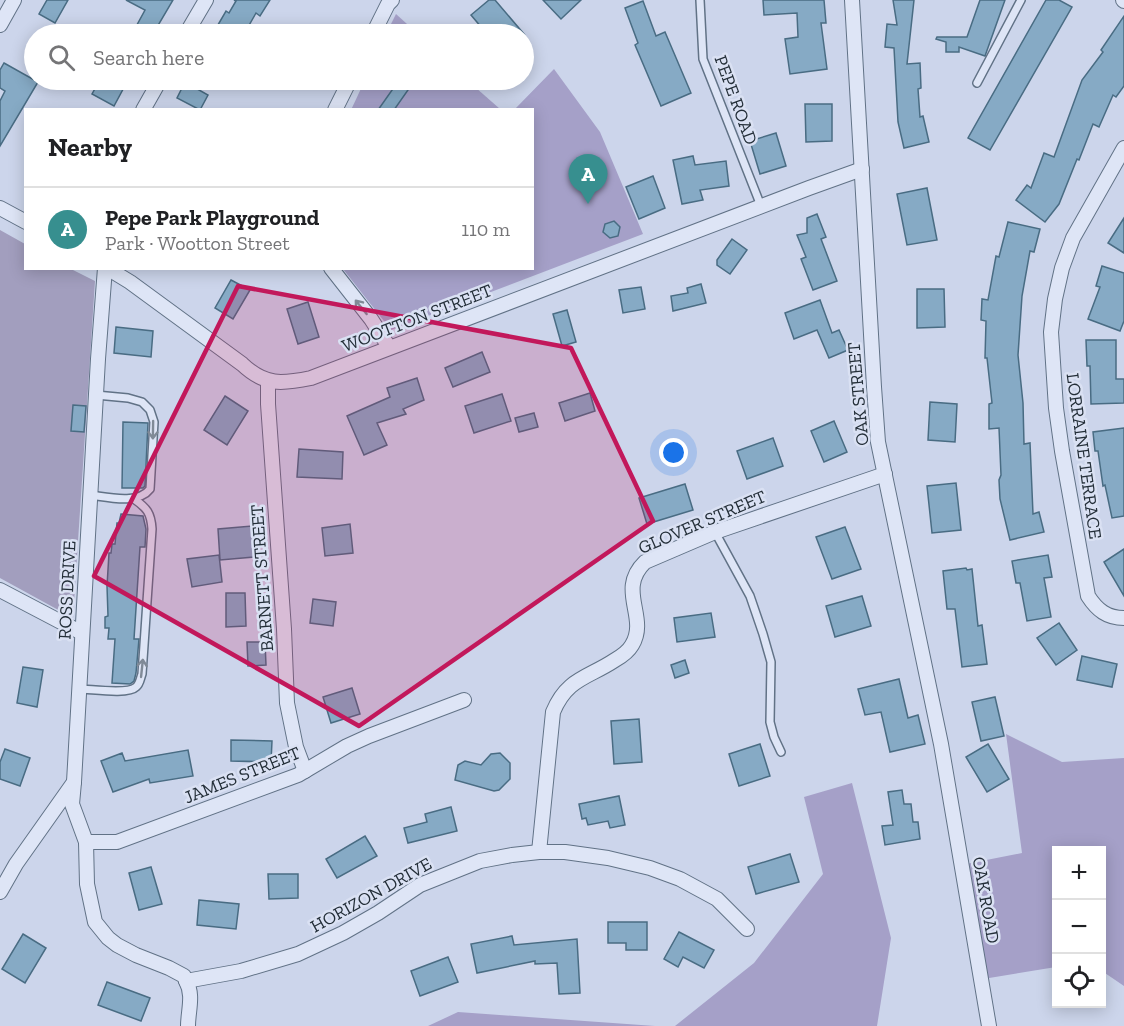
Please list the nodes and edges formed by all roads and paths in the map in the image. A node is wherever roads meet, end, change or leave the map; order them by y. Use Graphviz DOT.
graph roads {
  1 [pos="14,0"];
  2 [pos="206,0"];
  3 [pos="700,0"];
  4 [pos="852,0"];
  5 [pos="1021,0"];
  6 [pos="390,2"];
  7 [pos="192,24"];
  8 [pos="378,24"];
  9 [pos="0,25"];
  10 [pos="977,83"];
  11 [pos="154,90"];
  12 [pos="345,90"];
  13 [pos="144,108"];
  14 [pos="336,108"];
  15 [pos="1124,148"];
  16 [pos="862,169"];
  17 [pos="760,206"];
  18 [pos="0,208"];
  19 [pos="24,221"];
  20 [pos="106,270"];
  21 [pos="109,270"];
  22 [pos="332,270"];
  23 [pos="389,347"];
  24 [pos="268,381"];
  25 [pos="96,395"];
  26 [pos="885,474"];
  27 [pos="90,495"];
  28 [pos="134,499"];
  29 [pos="715,532"];
  30 [pos="0,590"];
  31 [pos="1124,618"];
  32 [pos="82,633"];
  33 [pos="79,688"];
  34 [pos="464,700"];
  35 [pos="781,752"];
  36 [pos="305,771"];
  37 [pos="947,779"];
  38 [pos="74,782"];
  39 [pos="86,842"];
  40 [pos="539,852"];
  41 [pos="0,892"];
  42 [pos="747,929"];
  43 [pos="186,981"];
  44 [pos="189,1026"];
  45 [pos="989,1026"];
  1 -- 9 [label="street"];
  2 -- 7 [label="street"];
  3 -- 17 [label="lane, PEPE ROAD"];
  4 -- 16 [label="street, OAK STREET"];
  5 -- 10 [label="lane"];
  6 -- 8 [label="street"];
  11 -- 13 [label="street"];
  12 -- 14 [label="street"];
  15 -- 31 [label="street, LORRAINE TERRACE"];
  16 -- 17 [label="street, WOOTTON STREET"];
  16 -- 26 [label="street, OAK STREET"];
  17 -- 23 [label="street, WOOTTON STREET"];
  18 -- 19 [label="street"];
  20 -- 25 [label="street, ROSS DRIVE"];
  21 -- 24 [label="street"];
  23 -- 22 [label="street, one-way"];
  23 -- 24 [label="street, WOOTTON STREET"];
  24 -- 36 [label="street, BARNETT STREET"];
  25 -- 27 [label="street, ROSS DRIVE"];
  25 -- 28 [label="lane, one-way"];
  26 -- 29 [label="street, GLOVER STREET"];
  26 -- 37 [label="street, OAK STREET"];
  27 -- 28 [label="lane"];
  27 -- 32 [label="street, ROSS DRIVE"];
  33 -- 28 [label="lane, one-way"];
  29 -- 35 [label="lane"];
  29 -- 40 [label="street, GLOVER STREET"];
  30 -- 32 [label="street"];
  32 -- 33 [label="street, ROSS DRIVE"];
  33 -- 38 [label="street, ROSS DRIVE"];
  34 -- 36 [label="street, JAMES STREET"];
  36 -- 39 [label="street, JAMES STREET"];
  37 -- 45 [label="street, OAK ROAD"];
  38 -- 39 [label="street"];
  38 -- 41 [label="street"];
  39 -- 43 [label="street"];
  40 -- 42 [label="street, HORIZON DRIVE"];
  40 -- 43 [label="street, HORIZON DRIVE"];
  43 -- 44 [label="street"];
}
